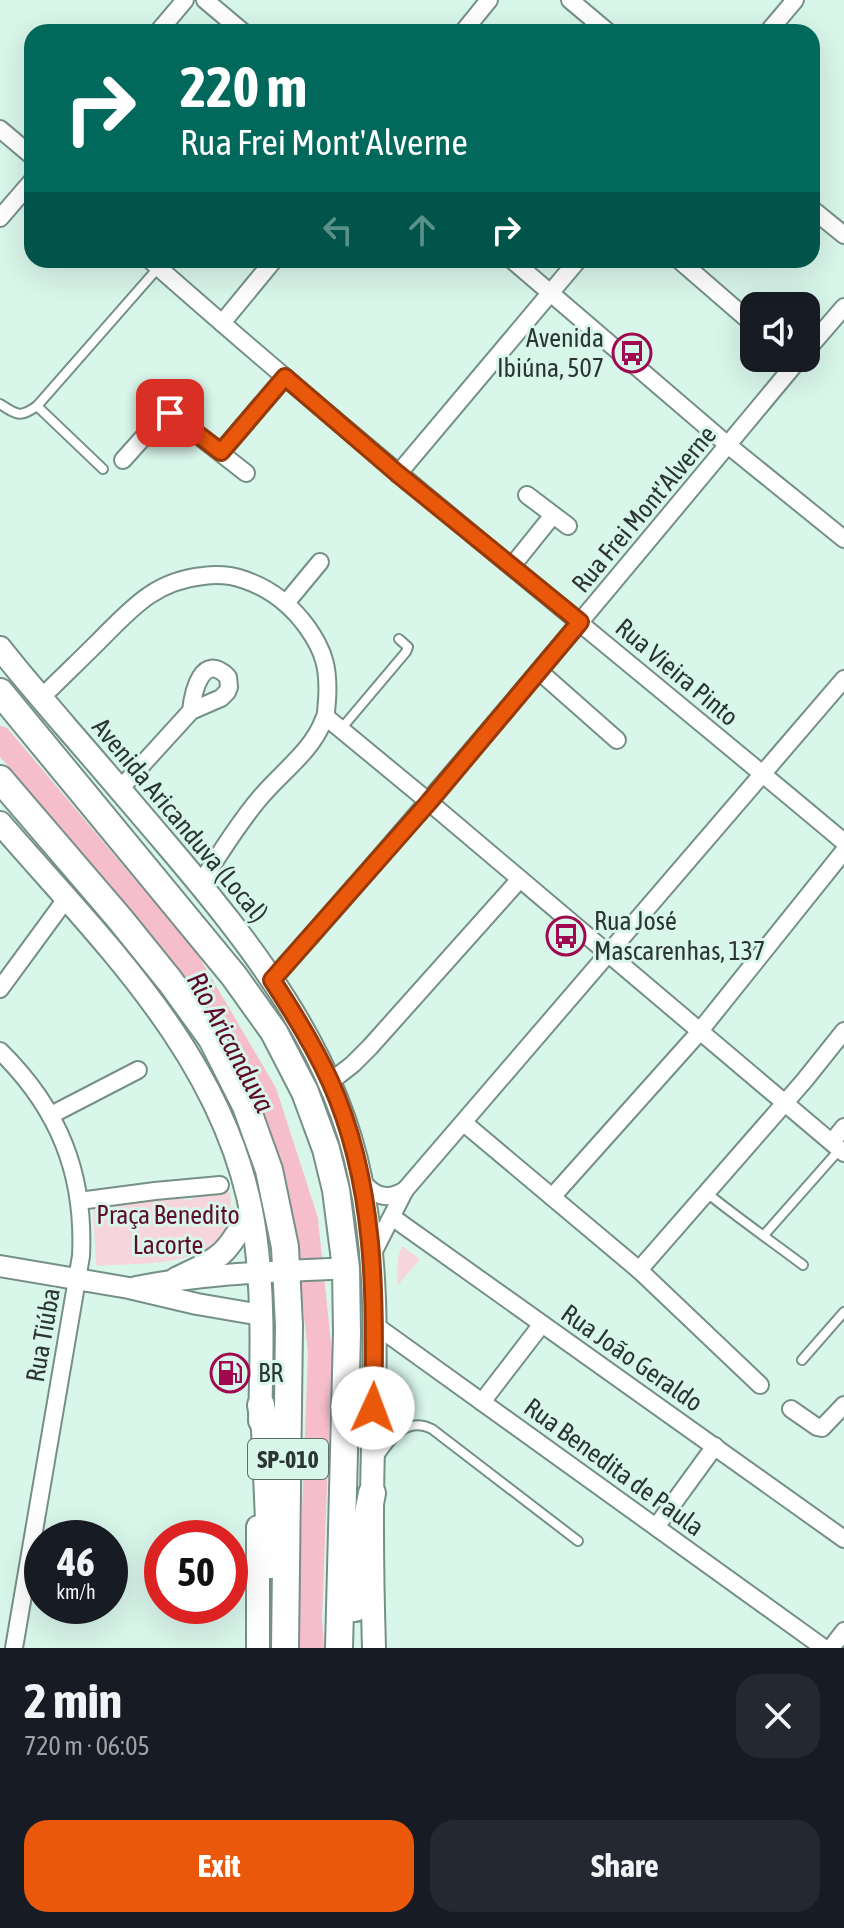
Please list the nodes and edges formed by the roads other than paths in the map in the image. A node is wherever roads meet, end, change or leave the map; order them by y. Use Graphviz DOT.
graph roads {
  1 [pos="185,0"];
  2 [pos="205,0"];
  3 [pos="489,0"];
  4 [pos="570,0"];
  5 [pos="795,0"];
  6 [pos="165,24"];
  7 [pos="234,24"];
  8 [pos="470,24"];
  9 [pos="598,24"];
  10 [pos="775,24"];
  11 [pos="0,129"];
  12 [pos="24,149"];
  13 [pos="24,190"];
  14 [pos="820,216"];
  15 [pos="0,218"];
  16 [pos="844,235"];
  17 [pos="151,268"];
  18 [pos="159,268"];
  19 [pos="267,268"];
  20 [pos="521,268"];
  21 [pos="571,268"];
  22 [pos="688,268"];
  23 [pos="550,293"];
  24 [pos="844,307"];
  25 [pos="740,313"];
  26 [pos="222,323"];
  27 [pos="820,334"];
  28 [pos="787,372"];
  29 [pos="285,377"];
  30 [pos="0,404"];
  31 [pos="37,406"];
  32 [pos="729,446"];
  33 [pos="221,452"];
  34 [pos="123,460"];
  35 [pos="103,469"];
  36 [pos="246,473"];
  37 [pos="398,474"];
  38 [pos="527,495"];
  39 [pos="553,515"];
  40 [pos="568,526"];
  41 [pos="844,539"];
  42 [pos="320,562"];
  43 [pos="512,566"];
  44 [pos="286,603"];
  45 [pos="580,622"];
  46 [pos="399,639"];
  47 [pos="0,648"];
  48 [pos="540,672"];
  49 [pos="844,679"];
  50 [pos="0,692"];
  51 [pos="41,698"];
  52 [pos="191,711"];
  53 [pos="326,717"];
  54 [pos="341,729"];
  55 [pos="617,740"];
  56 [pos="763,773"];
  57 [pos="0,779"];
  58 [pos="120,789"];
  59 [pos="429,802"];
  60 [pos="0,823"];
  61 [pos="844,842"];
  62 [pos="844,851"];
  63 [pos="520,879"];
  64 [pos="200,884"];
  65 [pos="66,899"];
  66 [pos="609,953"];
  67 [pos="272,980"];
  68 [pos="0,989"];
  69 [pos="700,1030"];
  70 [pos="844,1031"];
  71 [pos="0,1051"];
  72 [pos="138,1070"];
  73 [pos="330,1082"];
  74 [pos="785,1104"];
  75 [pos="51,1115"];
  76 [pos="464,1123"];
  77 [pos="844,1127"];
  78 [pos="838,1148"];
  79 [pos="360,1178"];
  80 [pos="220,1185"];
  81 [pos="405,1190"];
  82 [pos="707,1193"];
  83 [pos="552,1197"];
  84 [pos="79,1201"];
  85 [pos="251,1211"];
  86 [pos="392,1217"];
  87 [pos="764,1235"];
  88 [pos="372,1255"];
  89 [pos="289,1263"];
  90 [pos="803,1265"];
  91 [pos="0,1266"];
  92 [pos="342,1268"];
  93 [pos="639,1270"];
  94 [pos="259,1271"];
  95 [pos="176,1279"];
  96 [pos="77,1280"];
  97 [pos="129,1288"];
  98 [pos="844,1312"];
  99 [pos="261,1315"];
  100 [pos="542,1324"];
  101 [pos="375,1325"];
  102 [pos="802,1360"];
  103 [pos="760,1385"];
  104 [pos="482,1402"];
  105 [pos="261,1405"];
  106 [pos="844,1405"];
  107 [pos="791,1409"];
  108 [pos="715,1446"];
  109 [pos="372,1465"];
  110 [pos="372,1493"];
  111 [pos="656,1527"];
  112 [pos="844,1539"];
  113 [pos="578,1541"];
  114 [pos="844,1631"];
  115 [pos="14,1648"];
  116 [pos="258,1648"];
  117 [pos="278,1648"];
  118 [pos="285,1648"];
  119 [pos="339,1648"];
  120 [pos="353,1648"];
  121 [pos="374,1648"];
  122 [pos="824,1648"];
  123 [pos="831,1648"];
  1 -- 6 [label="street"];
  2 -- 7 [label="street"];
  3 -- 8 [label="street"];
  4 -- 9 [label="street"];
  5 -- 10 [label="street"];
  11 -- 12 [label="street"];
  13 -- 15 [label="street"];
  14 -- 16 [label="street"];
  17 -- 31 [label="lane"];
  18 -- 26 [label="street, Rua Vieira Pinto"];
  19 -- 26 [label="street"];
  20 -- 23 [label="street"];
  21 -- 23 [label="street"];
  22 -- 25 [label="street"];
  23 -- 32 [label="street"];
  23 -- 37 [label="street"];
  24 -- 27 [label="street, Rua Frei Mont'Alverne"];
  26 -- 29 [label="street, Rua Vieira Pinto"];
  28 -- 32 [label="street, Rua Frei Mont'Alverne"];
  29 -- 33 [label="street"];
  29 -- 37 [label="street, Rua Vieira Pinto"];
  30 -- 31 [label="lane"];
  31 -- 35 [label="lane"];
  32 -- 41 [label="street"];
  32 -- 45 [label="street, Rua Frei Mont'Alverne"];
  33 -- 34 [label="street"];
  33 -- 36 [label="street"];
  37 -- 43 [label="street, Rua Vieira Pinto"];
  38 -- 39 [label="street"];
  39 -- 40 [label="street"];
  39 -- 43 [label="street"];
  42 -- 44 [label="street"];
  43 -- 45 [label="street, Rua Vieira Pinto"];
  44 -- 51 [label="street"];
  44 -- 53 [label="street"];
  45 -- 48 [label="street, Rua Frei Mont'Alverne"];
  45 -- 56 [label="street, Rua Vieira Pinto"];
  46 -- 54 [label="lane"];
  47 -- 51 [label="main road, Avenida Aricanduva (Local)"];
  48 -- 55 [label="street"];
  48 -- 59 [label="street, Rua Frei Mont'Alverne"];
  49 -- 56 [label="street"];
  50 -- 92 [label="highway, SP-010"];
  51 -- 58 [label="main road, Avenida Aricanduva (Local)"];
  52 -- 58 [label="street"];
  53 -- 54 [label="street"];
  53 -- 64 [label="street"];
  54 -- 59 [label="street"];
  56 -- 61 [label="street, Rua Vieira Pinto"];
  56 -- 66 [label="street"];
  57 -- 89 [label="highway, SP-010"];
  58 -- 64 [label="main road, Avenida Aricanduva (Local)"];
  59 -- 63 [label="street"];
  59 -- 67 [label="street, Rua Frei Mont'Alverne"];
  60 -- 65 [label="main road"];
  62 -- 69 [label="street"];
  63 -- 66 [label="street"];
  63 -- 73 [label="street"];
  64 -- 67 [label="main road, Avenida Aricanduva (Local)"];
  65 -- 68 [label="street"];
  65 -- 85 [label="main road"];
  66 -- 69 [label="street"];
  66 -- 76 [label="street"];
  67 -- 73 [label="main road, Avenida Aricanduva (Local)"];
  69 -- 74 [label="street"];
  69 -- 83 [label="street"];
  70 -- 74 [label="street"];
  71 -- 75 [label="street, Rua Tiúba"];
  72 -- 75 [label="street"];
  73 -- 79 [label="main road, Avenida Aricanduva (Local)"];
  74 -- 78 [label="street"];
  74 -- 82 [label="street"];
  75 -- 84 [label="street, Rua Tiúba"];
  76 -- 81 [label="street"];
  76 -- 83 [label="street"];
  77 -- 78 [label="street"];
  78 -- 87 [label="lane"];
  79 -- 81 [label="street"];
  79 -- 88 [label="main road, Avenida Aricanduva (Local)"];
  80 -- 84 [label="street"];
  81 -- 86 [label="street"];
  82 -- 87 [label="lane"];
  82 -- 93 [label="street"];
  83 -- 93 [label="street"];
  84 -- 96 [label="street, Rua Tiúba"];
  85 -- 94 [label="main road"];
  85 -- 95 [label="main road"];
  86 -- 88 [label="street"];
  86 -- 100 [label="street, Rua João Geraldo"];
  87 -- 90 [label="lane"];
  88 -- 101 [label="main road, Avenida Aricanduva (Local)"];
  89 -- 92 [label="street"];
  89 -- 94 [label="street"];
  89 -- 118 [label="highway, SP-010"];
  91 -- 96 [label="street"];
  92 -- 119 [label="highway, SP-010"];
  93 -- 103 [label="street"];
  94 -- 95 [label="street"];
  94 -- 99 [label="main road"];
  95 -- 97 [label="street"];
  96 -- 97 [label="street"];
  96 -- 115 [label="street, Rua Tiúba"];
  97 -- 99 [label="street"];
  98 -- 102 [label="lane"];
  99 -- 105 [label="main road"];
  100 -- 104 [label="street"];
  100 -- 108 [label="street, Rua João Geraldo"];
  101 -- 104 [label="street, Rua Benedita de Paula"];
  101 -- 109 [label="main road, Avenida Aricanduva (Local)"];
  104 -- 111 [label="street, Rua Benedita de Paula"];
  105 -- 116 [label="main road"];
  105 -- 117 [label="highway"];
  106 -- 107 [label="street"];
  108 -- 111 [label="street"];
  108 -- 112 [label="street, Rua João Geraldo"];
  109 -- 110 [label="main road, Avenida Aricanduva (Local)"];
  109 -- 113 [label="lane"];
  110 -- 120 [label="highway"];
  110 -- 121 [label="main road, Avenida Aricanduva (Local)"];
  111 -- 122 [label="street, Rua Benedita de Paula"];
  114 -- 123 [label="street"];
}
